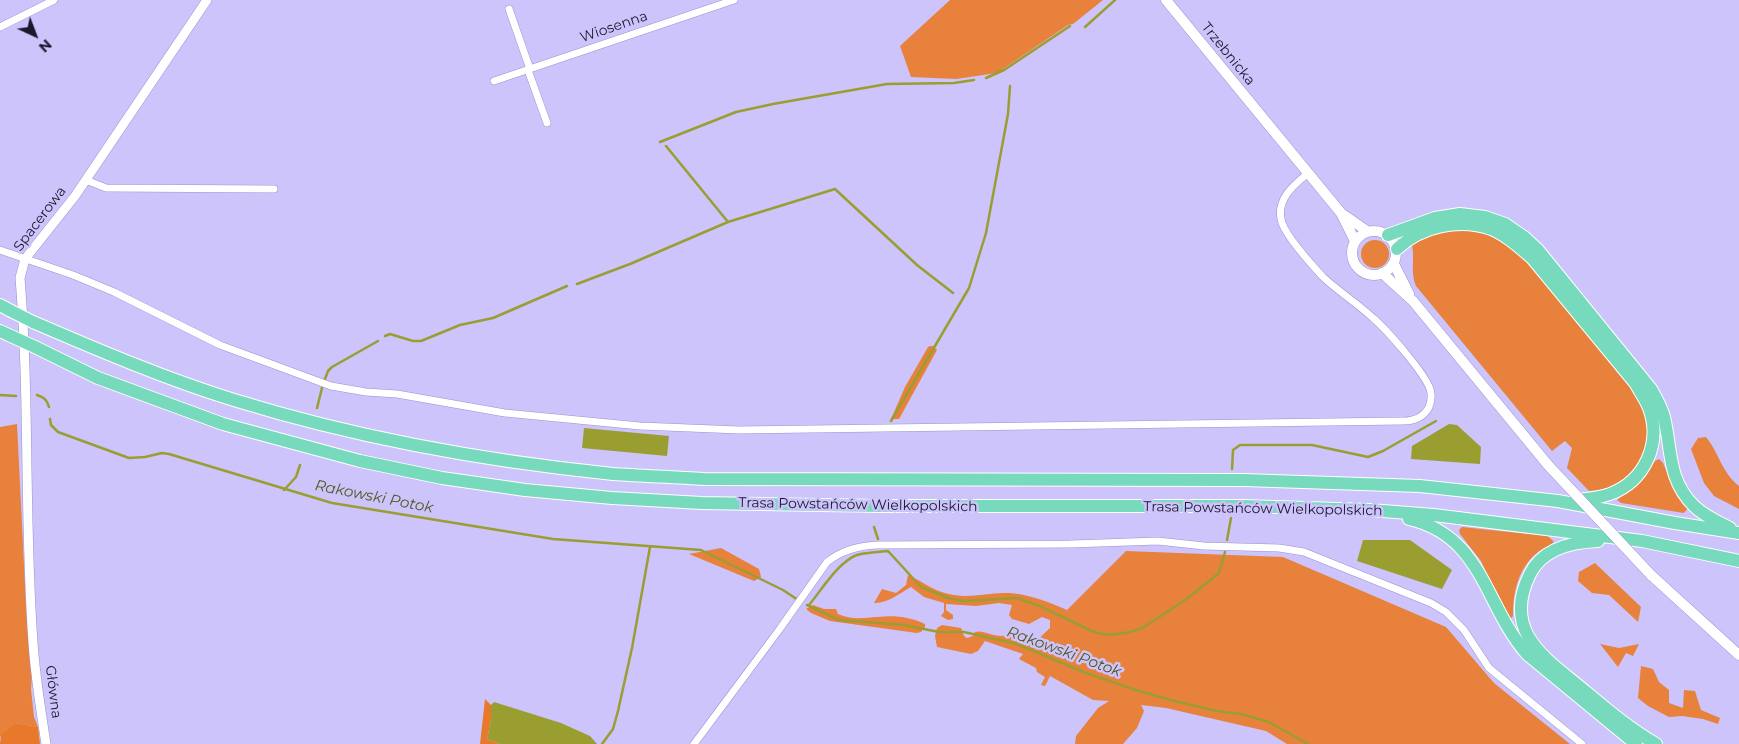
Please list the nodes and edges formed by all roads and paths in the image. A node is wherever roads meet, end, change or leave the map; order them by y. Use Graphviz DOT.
graph roads {
  1 [pos="54,0"];
  2 [pos="207,0"];
  3 [pos="734,0"];
  4 [pos="1166,0"];
  5 [pos="510,9"];
  6 [pos="0,27"];
  7 [pos="529,69"];
  8 [pos="494,81"];
  9 [pos="547,123"];
  10 [pos="1308,173"];
  11 [pos="86,180"];
  12 [pos="274,189"];
  13 [pos="1341,213"];
  14 [pos="1367,231"];
  15 [pos="1388,235"];
  16 [pos="1355,241"];
  17 [pos="1397,249"];
  18 [pos="0,250"];
  19 [pos="25,259"];
  20 [pos="1394,264"];
  21 [pos="1382,274"];
  22 [pos="1413,301"];
  23 [pos="6,308"];
  24 [pos="0,331"];
  25 [pos="1558,501"];
  26 [pos="1370,510"];
  27 [pos="1739,533"];
  28 [pos="1642,541"];
  29 [pos="1739,562"];
  30 [pos="33,644"];
  31 [pos="1739,655"];
  32 [pos="46,744"];
  33 [pos="694,744"];
  34 [pos="1582,744"];
  35 [pos="1636,744"];
  36 [pos="1656,744"];
  1 -- 6 [label="street"];
  2 -- 11 [label="street, Spacerowa"];
  3 -- 7 [label="street, Wiosenna"];
  4 -- 10 [label="main road, Trzebnicka"];
  5 -- 7 [label="street"];
  7 -- 8 [label="street, Wiosenna"];
  7 -- 9 [label="street"];
  10 -- 13 [label="main road, Trzebnicka"];
  10 -- 19 [label="street"];
  11 -- 12 [label="street"];
  11 -- 19 [label="street, Spacerowa"];
  13 -- 14 [label="main road"];
  13 -- 16 [label="main road"];
  14 -- 15 [label="main road"];
  14 -- 16 [label="main road"];
  15 -- 17 [label="main road"];
  15 -- 27 [label="highway"];
  16 -- 21 [label="main road"];
  17 -- 20 [label="main road"];
  17 -- 25 [label="highway"];
  18 -- 19 [label="street"];
  19 -- 30 [label="street, Spacerowa"];
  20 -- 21 [label="main road"];
  20 -- 22 [label="main road"];
  21 -- 22 [label="main road"];
  22 -- 31 [label="main road, bridge"];
  23 -- 25 [label="highway, Trasa Powstańców Wielkopolskich, bridge"];
  24 -- 26 [label="highway, Trasa Powstańców Wielkopolskich, bridge"];
  25 -- 27 [label="highway, Trasa Powstańców Wielkopolskich"];
  26 -- 28 [label="highway, Trasa Powstańców Wielkopolskich"];
  26 -- 35 [label="highway"];
  28 -- 29 [label="highway, Trasa Powstańców Wielkopolskich"];
  28 -- 36 [label="highway"];
  30 -- 32 [label="street, Główna"];
  33 -- 34 [label="street"];
}
